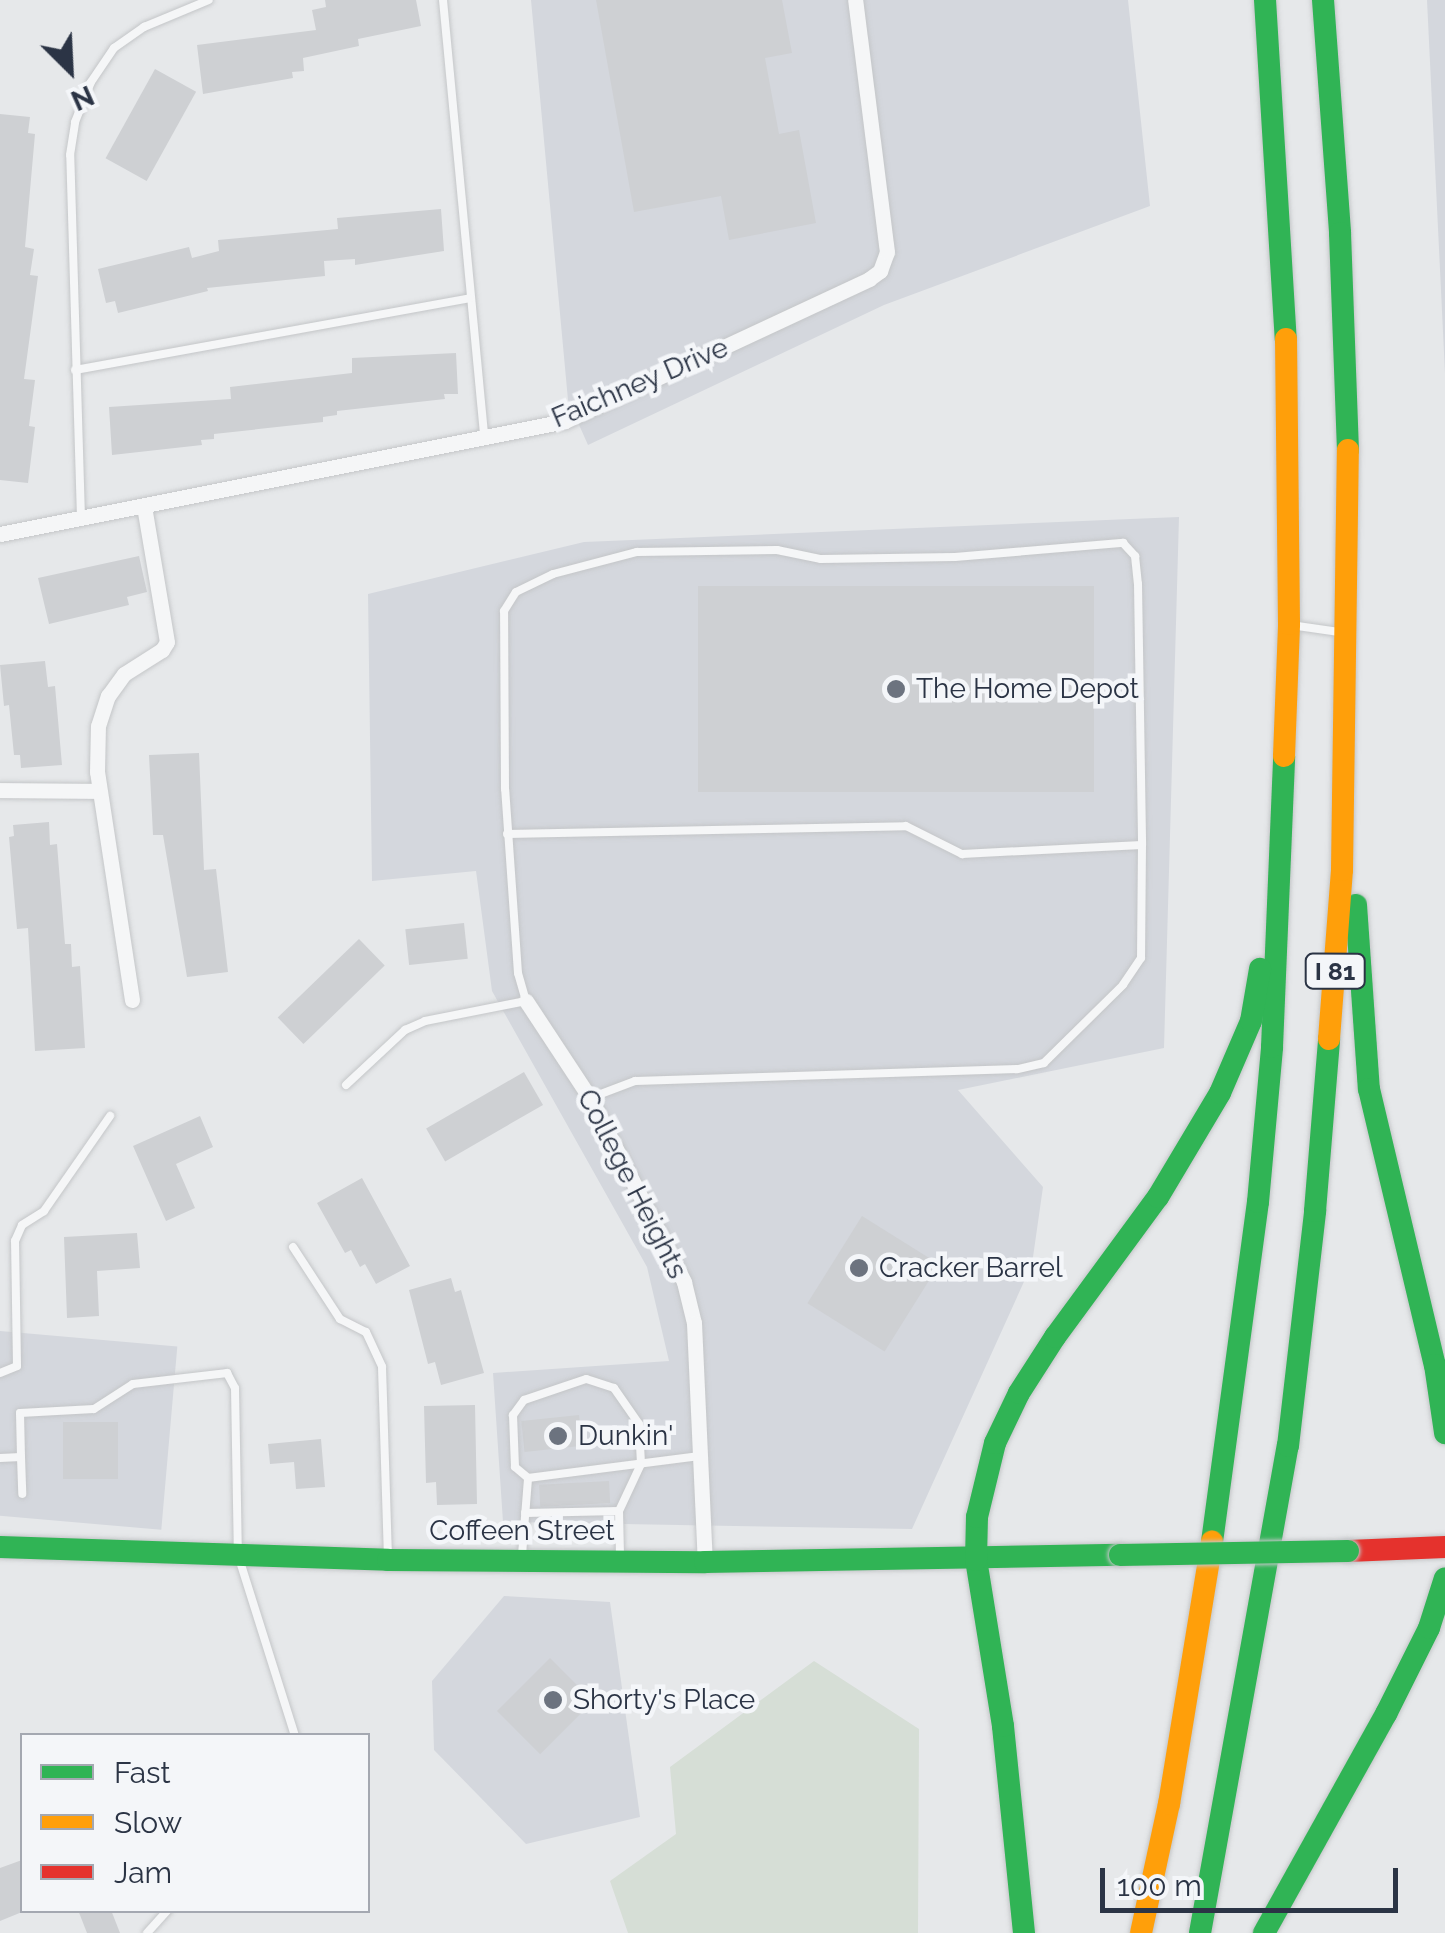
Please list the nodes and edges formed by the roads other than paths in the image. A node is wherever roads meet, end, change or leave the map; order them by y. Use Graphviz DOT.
graph roads {
  1 [pos="209,0"];
  2 [pos="443,0"];
  3 [pos="855,0"];
  4 [pos="1265,0"];
  5 [pos="1322,0"];
  6 [pos="471,298"];
  7 [pos="1286,336"];
  8 [pos="76,370"];
  9 [pos="484,440"];
  10 [pos="1348,450"];
  11 [pos="144,506"];
  12 [pos="80,518"];
  13 [pos="0,534"];
  14 [pos="1289,624"];
  15 [pos="1348,634"];
  16 [pos="0,790"];
  17 [pos="99,791"];
  18 [pos="507,834"];
  19 [pos="1142,846"];
  20 [pos="132,1000"];
  21 [pos="526,1001"];
  22 [pos="346,1085"];
  23 [pos="590,1098"];
  24 [pos="110,1116"];
  25 [pos="293,1248"];
  26 [pos="0,1374"];
  27 [pos="1445,1433"];
  28 [pos="700,1456"];
  29 [pos="21,1457"];
  30 [pos="0,1458"];
  31 [pos="641,1464"];
  32 [pos="602,1469"];
  33 [pos="576,1472"];
  34 [pos="528,1478"];
  35 [pos="594,1482"];
  36 [pos="570,1483"];
  37 [pos="22,1494"];
  38 [pos="619,1511"];
  39 [pos="525,1513"];
  40 [pos="0,1547"];
  41 [pos="1445,1547"];
  42 [pos="238,1555"];
  43 [pos="388,1560"];
  44 [pos="521,1560"];
  45 [pos="976,1560"];
  46 [pos="620,1561"];
  47 [pos="705,1562"];
  48 [pos="1445,1578"];
  49 [pos="295,1733"];
  50 [pos="165,1913"];
  51 [pos="147,1933"];
  52 [pos="1024,1933"];
  53 [pos="1141,1933"];
  54 [pos="1200,1933"];
  55 [pos="1264,1933"];
  1 -- 8 [label="lane"];
  2 -- 6 [label="lane"];
  3 -- 9 [label="street, Faichney Drive"];
  4 -- 7 [label="main road, I 81"];
  5 -- 10 [label="main road, I 81"];
  6 -- 8 [label="lane"];
  6 -- 9 [label="lane"];
  7 -- 14 [label="main road, I 81"];
  7 -- 45 [label="main road"];
  8 -- 12 [label="lane"];
  9 -- 11 [label="street, Faichney Drive"];
  10 -- 15 [label="main road, I 81"];
  10 -- 27 [label="main road"];
  11 -- 12 [label="street, Faichney Drive"];
  11 -- 17 [label="street"];
  12 -- 13 [label="street, Faichney Drive"];
  14 -- 15 [label="lane"];
  14 -- 53 [label="main road, I 81"];
  15 -- 54 [label="main road, I 81"];
  16 -- 17 [label="street"];
  17 -- 20 [label="street"];
  18 -- 19 [label="lane"];
  18 -- 19 [label="lane"];
  18 -- 21 [label="lane"];
  19 -- 23 [label="lane"];
  21 -- 22 [label="lane"];
  21 -- 23 [label="street, College Heights"];
  23 -- 28 [label="street, College Heights"];
  24 -- 26 [label="lane"];
  25 -- 43 [label="lane"];
  28 -- 31 [label="lane"];
  28 -- 47 [label="street, College Heights"];
  29 -- 30 [label="lane"];
  29 -- 37 [label="lane"];
  29 -- 42 [label="lane"];
  31 -- 32 [label="lane"];
  31 -- 34 [label="lane"];
  31 -- 38 [label="lane"];
  32 -- 33 [label="lane"];
  32 -- 35 [label="lane"];
  33 -- 34 [label="lane"];
  33 -- 36 [label="lane"];
  34 -- 39 [label="lane"];
  38 -- 39 [label="lane"];
  38 -- 46 [label="lane"];
  39 -- 44 [label="lane"];
  40 -- 42 [label="main road, Coffeen Street"];
  41 -- 45 [label="main road, Coffeen Street, bridge"];
  42 -- 43 [label="main road, Coffeen Street"];
  42 -- 49 [label="lane"];
  43 -- 44 [label="main road, Coffeen Street"];
  44 -- 46 [label="main road, Coffeen Street"];
  45 -- 47 [label="main road, Coffeen Street"];
  45 -- 52 [label="main road"];
  46 -- 47 [label="main road, Coffeen Street"];
  48 -- 55 [label="main road"];
  50 -- 51 [label="lane"];
}
